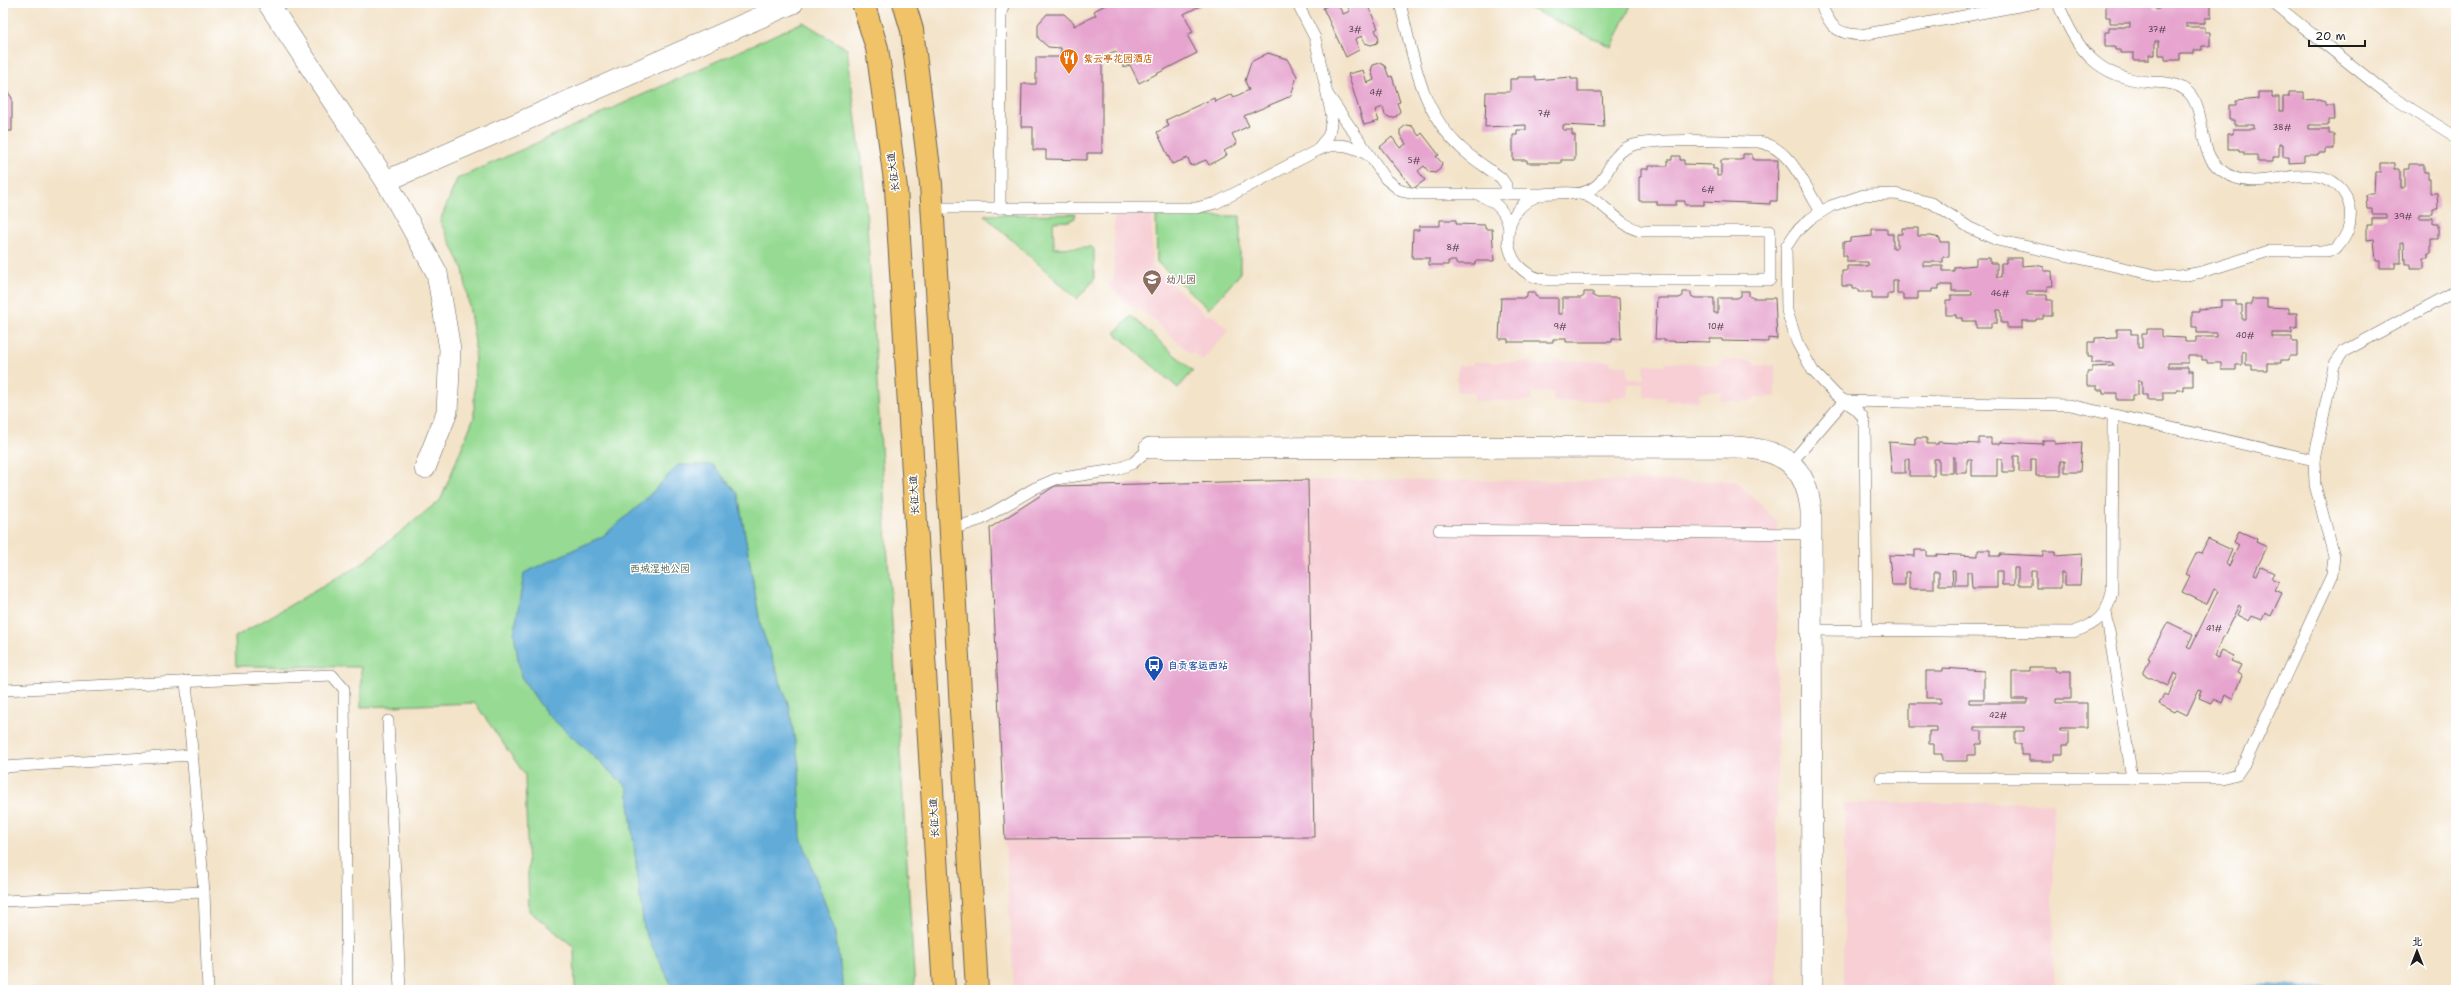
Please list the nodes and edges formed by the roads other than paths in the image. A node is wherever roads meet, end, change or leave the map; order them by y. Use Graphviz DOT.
graph roads {
  1 [pos="268,3"];
  2 [pos="793,3"];
  3 [pos="863,3"];
  4 [pos="904,3"];
  5 [pos="1004,3"];
  6 [pos="1297,3"];
  7 [pos="1400,3"];
  8 [pos="1820,3"];
  9 [pos="2035,3"];
  10 [pos="2058,3"];
  11 [pos="2273,3"];
  12 [pos="1328,95"];
  13 [pos="2456,137"];
  14 [pos="1316,151"];
  15 [pos="1371,157"];
  16 [pos="386,181"];
  17 [pos="1474,194"];
  18 [pos="1506,194"];
  19 [pos="1545,194"];
  20 [pos="1577,194"];
  21 [pos="932,208"];
  22 [pos="1000,208"];
  23 [pos="1821,212"];
  24 [pos="1509,230"];
  25 [pos="1770,280"];
  26 [pos="1785,281"];
  27 [pos="2456,291"];
  28 [pos="1844,401"];
  29 [pos="1878,402"];
  30 [pos="2113,416"];
  31 [pos="1865,425"];
  32 [pos="1150,448"];
  33 [pos="2314,460"];
  34 [pos="1791,463"];
  35 [pos="425,468"];
  36 [pos="952,529"];
  37 [pos="1439,530"];
  38 [pos="1811,534"];
  39 [pos="2106,612"];
  40 [pos="1811,630"];
  41 [pos="1867,630"];
  42 [pos="186,682"];
  43 [pos="3,690"];
  44 [pos="388,721"];
  45 [pos="192,755"];
  46 [pos="3,767"];
  47 [pos="1881,778"];
  48 [pos="2132,778"];
  49 [pos="204,892"];
  50 [pos="3,901"];
  51 [pos="208,990"];
  52 [pos="347,990"];
  53 [pos="400,990"];
  54 [pos="944,990"];
  55 [pos="977,990"];
  56 [pos="1812,990"];
  1 -- 16 [label="street"];
  2 -- 16 [label="street"];
  3 -- 54 [label="main road, 长征大道"];
  4 -- 21 [label="main road"];
  5 -- 22 [label="lane"];
  6 -- 12 [label="lane"];
  7 -- 18 [label="lane"];
  8 -- 9 [label="lane"];
  10 -- 23 [label="lane"];
  11 -- 13 [label="lane"];
  12 -- 14 [label="lane"];
  12 -- 15 [label="lane"];
  14 -- 15 [label="lane"];
  14 -- 22 [label="lane"];
  15 -- 17 [label="lane"];
  16 -- 35 [label="street"];
  17 -- 18 [label="lane"];
  17 -- 24 [label="lane"];
  18 -- 19 [label="lane"];
  19 -- 20 [label="lane"];
  19 -- 24 [label="lane"];
  20 -- 23 [label="lane"];
  20 -- 25 [label="lane"];
  21 -- 22 [label="lane"];
  21 -- 36 [label="main road"];
  23 -- 26 [label="lane"];
  24 -- 25 [label="lane"];
  25 -- 26 [label="lane"];
  26 -- 28 [label="lane"];
  27 -- 33 [label="lane"];
  28 -- 29 [label="lane"];
  28 -- 31 [label="lane"];
  28 -- 34 [label="lane"];
  29 -- 30 [label="lane"];
  29 -- 31 [label="lane"];
  30 -- 33 [label="lane"];
  30 -- 39 [label="lane"];
  31 -- 41 [label="lane"];
  32 -- 34 [label="street"];
  32 -- 36 [label="lane"];
  33 -- 48 [label="lane"];
  34 -- 38 [label="street"];
  36 -- 55 [label="main road"];
  37 -- 38 [label="lane"];
  38 -- 40 [label="street"];
  39 -- 41 [label="lane"];
  39 -- 48 [label="lane"];
  40 -- 41 [label="lane"];
  40 -- 56 [label="street"];
  42 -- 43 [label="lane"];
  42 -- 45 [label="lane"];
  42 -- 52 [label="lane"];
  44 -- 53 [label="lane"];
  45 -- 46 [label="lane"];
  45 -- 49 [label="lane"];
  47 -- 48 [label="lane"];
  49 -- 50 [label="lane"];
  49 -- 51 [label="lane"];
}
